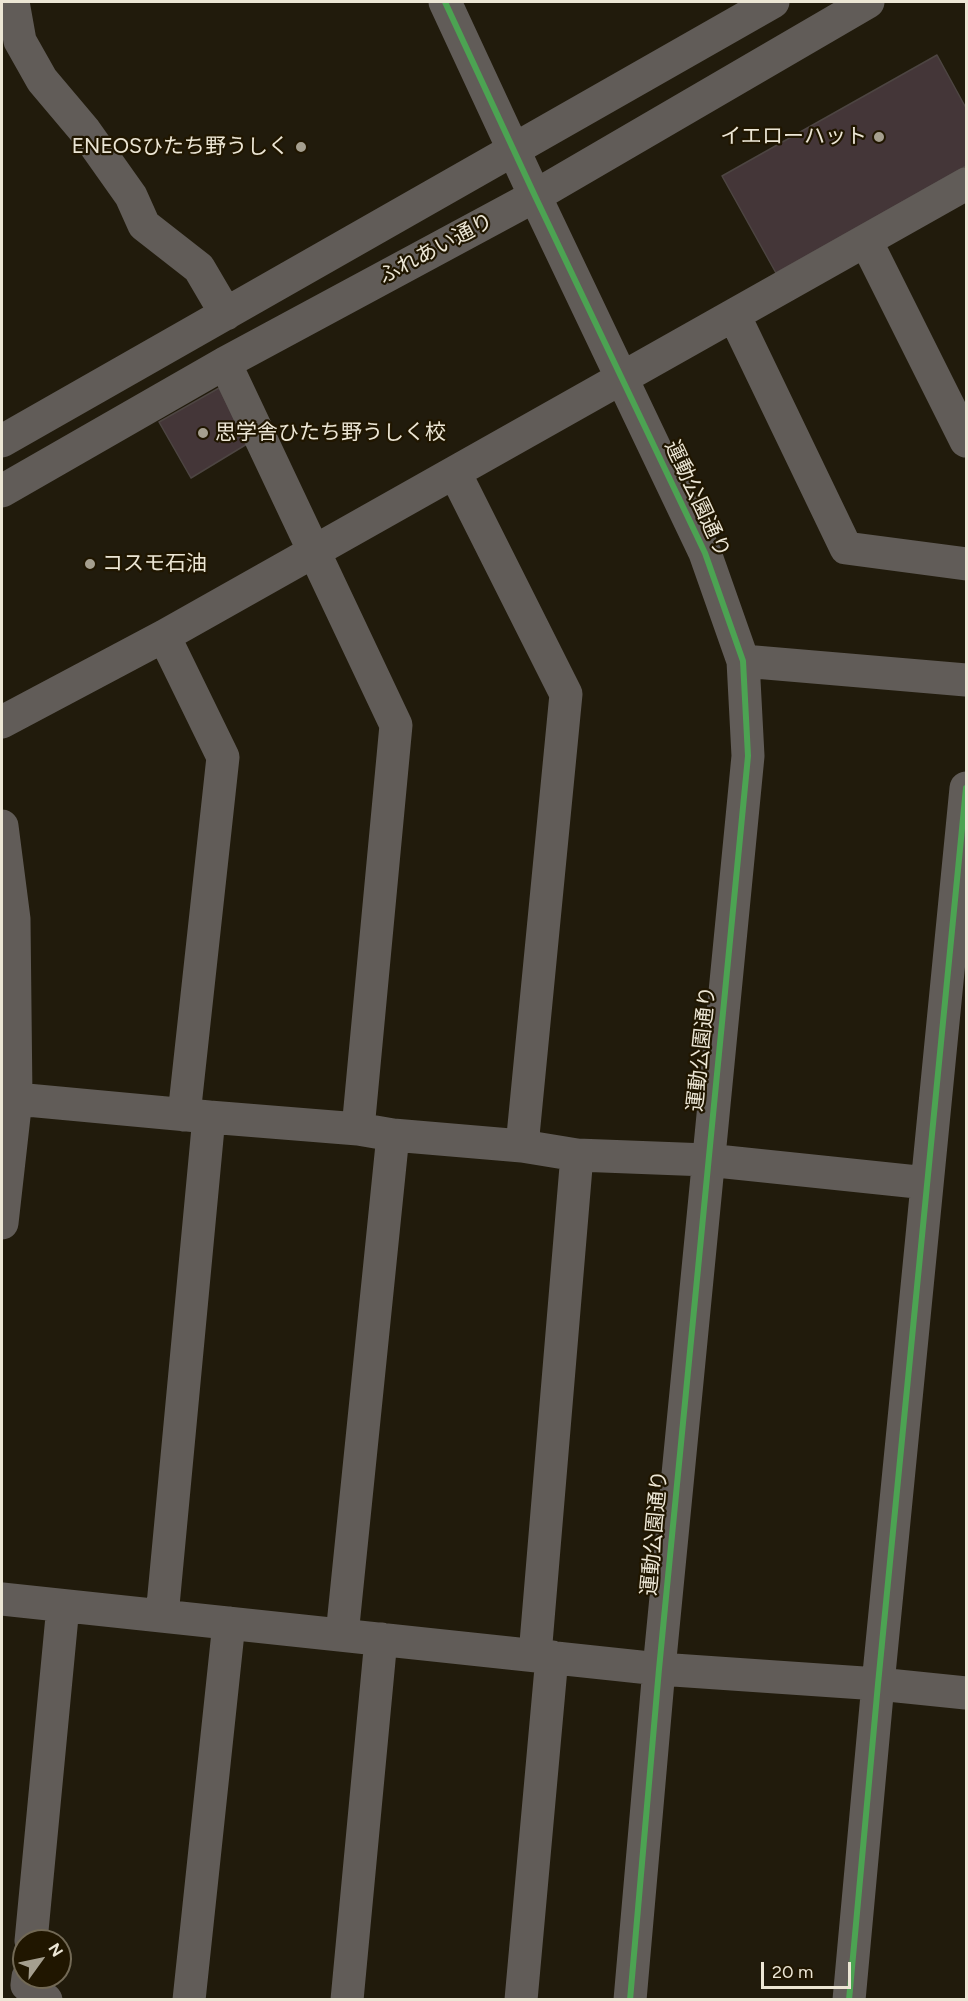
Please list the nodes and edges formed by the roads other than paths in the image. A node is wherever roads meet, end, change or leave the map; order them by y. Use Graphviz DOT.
graph roads {
  1 [pos="13,2"];
  2 [pos="445,2"];
  3 [pos="773,2"];
  4 [pos="868,2"];
  5 [pos="513,149"];
  6 [pos="966,184"];
  7 [pos="535,196"];
  8 [pos="866,241"];
  9 [pos="226,314"];
  10 [pos="734,315"];
  11 [pos="225,363"];
  12 [pos="621,377"];
  13 [pos="2,441"];
  14 [pos="966,441"];
  15 [pos="455,473"];
  16 [pos="2,491"];
  17 [pos="314,551"];
  18 [pos="966,564"];
  19 [pos="164,636"];
  20 [pos="743,661"];
  21 [pos="966,680"];
  22 [pos="2,722"];
  23 [pos="966,788"];
  24 [pos="2,835"];
  25 [pos="964,841"];
  26 [pos="16,1099"];
  27 [pos="196,1116"];
  28 [pos="358,1129"];
  29 [pos="393,1135"];
  30 [pos="522,1146"];
  31 [pos="577,1155"];
  32 [pos="707,1160"];
  33 [pos="927,1183"];
  34 [pos="2,1223"];
  35 [pos="2,1599"];
  36 [pos="63,1606"];
  37 [pos="162,1616"];
  38 [pos="229,1623"];
  39 [pos="342,1635"];
  40 [pos="381,1639"];
  41 [pos="544,1656"];
  42 [pos="659,1669"];
  43 [pos="878,1684"];
  44 [pos="966,1693"];
  45 [pos="32,1929"];
  46 [pos="32,1989"];
  47 [pos="46,2000"];
  48 [pos="189,2000"];
  49 [pos="346,2000"];
  50 [pos="521,2000"];
  51 [pos="630,2000"];
  52 [pos="849,2000"];
  1 -- 9 [label="street"];
  2 -- 5 [label="street, 運動公園通り"];
  3 -- 5 [label="street"];
  4 -- 7 [label="street, ふれあい通り"];
  5 -- 7 [label="street, 運動公園通り"];
  5 -- 9 [label="street"];
  6 -- 8 [label="street"];
  7 -- 11 [label="street, ふれあい通り"];
  7 -- 12 [label="street, 運動公園通り"];
  8 -- 10 [label="street"];
  8 -- 14 [label="street"];
  9 -- 13 [label="street"];
  10 -- 12 [label="street"];
  10 -- 18 [label="street"];
  11 -- 16 [label="street, ふれあい通り"];
  11 -- 17 [label="street"];
  12 -- 15 [label="street"];
  12 -- 20 [label="street, 運動公園通り"];
  15 -- 17 [label="street"];
  15 -- 30 [label="street"];
  17 -- 19 [label="street"];
  17 -- 28 [label="street"];
  19 -- 22 [label="street"];
  19 -- 27 [label="street"];
  20 -- 21 [label="street"];
  20 -- 32 [label="street, 運動公園通り"];
  23 -- 25 [label="street"];
  24 -- 26 [label="street"];
  25 -- 33 [label="street"];
  26 -- 27 [label="street"];
  26 -- 34 [label="street"];
  27 -- 28 [label="street"];
  27 -- 37 [label="street"];
  28 -- 29 [label="street"];
  29 -- 30 [label="street"];
  29 -- 39 [label="street"];
  30 -- 31 [label="street"];
  31 -- 32 [label="street"];
  31 -- 41 [label="street"];
  32 -- 33 [label="street"];
  32 -- 42 [label="street, 運動公園通り"];
  33 -- 43 [label="street"];
  35 -- 36 [label="street"];
  36 -- 37 [label="street"];
  36 -- 45 [label="street"];
  37 -- 38 [label="street"];
  38 -- 39 [label="street"];
  38 -- 48 [label="street"];
  39 -- 40 [label="street"];
  40 -- 41 [label="street"];
  40 -- 49 [label="street"];
  41 -- 42 [label="street"];
  41 -- 50 [label="street"];
  42 -- 43 [label="street"];
  42 -- 51 [label="street, 運動公園通り"];
  43 -- 44 [label="street"];
  43 -- 52 [label="street"];
  46 -- 47 [label="street"];
}
